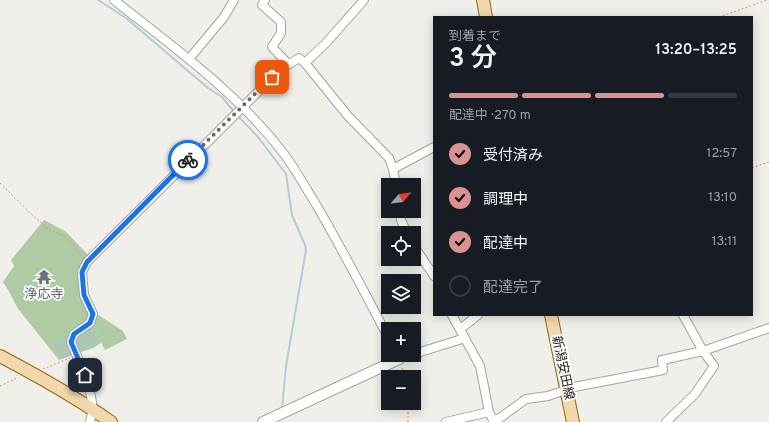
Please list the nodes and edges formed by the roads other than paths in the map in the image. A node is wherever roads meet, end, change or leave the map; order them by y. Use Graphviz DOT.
graph roads {
  1 [pos="114,0"];
  2 [pos="234,0"];
  3 [pos="265,0"];
  4 [pos="364,0"];
  5 [pos="483,0"];
  6 [pos="486,16"];
  7 [pos="189,59"];
  8 [pos="305,63"];
  9 [pos="288,64"];
  10 [pos="243,106"];
  11 [pos="433,148"];
  12 [pos="393,169"];
  13 [pos="395,178"];
  14 [pos="421,256"];
  15 [pos="433,274"];
  16 [pos="453,316"];
  17 [pos="477,316"];
  18 [pos="551,316"];
  19 [pos="684,316"];
  20 [pos="381,324"];
  21 [pos="769,328"];
  22 [pos="460,329"];
  23 [pos="465,338"];
  24 [pos="703,351"];
  25 [pos="421,352"];
  26 [pos="0,356"];
  27 [pos="388,362"];
  28 [pos="567,389"];
  29 [pos="93,409"];
  30 [pos="489,412"];
  31 [pos="493,421"];
  32 [pos="90,422"];
  33 [pos="111,422"];
  34 [pos="263,422"];
  35 [pos="446,422"];
  36 [pos="573,422"];
  37 [pos="666,422"];
  1 -- 7 [label="street"];
  2 -- 7 [label="street"];
  3 -- 9 [label="street"];
  4 -- 8 [label="street"];
  5 -- 6 [label="main road"];
  7 -- 10 [label="street"];
  8 -- 9 [label="street"];
  8 -- 12 [label="street"];
  9 -- 10 [label="street"];
  10 -- 20 [label="street"];
  10 -- 29 [label="street"];
  11 -- 12 [label="street"];
  12 -- 13 [label="street"];
  14 -- 15 [label="street"];
  16 -- 22 [label="street"];
  17 -- 22 [label="street"];
  18 -- 28 [label="main road, 新潟安田線"];
  19 -- 24 [label="street"];
  21 -- 24 [label="street"];
  22 -- 23 [label="street"];
  23 -- 25 [label="street"];
  23 -- 30 [label="street"];
  24 -- 28 [label="street"];
  24 -- 37 [label="street"];
  26 -- 29 [label="main road"];
  27 -- 34 [label="street"];
  28 -- 31 [label="street"];
  28 -- 36 [label="main road, 新潟安田線"];
  29 -- 32 [label="street"];
  29 -- 33 [label="main road"];
  30 -- 31 [label="street"];
  30 -- 35 [label="street"];
}
